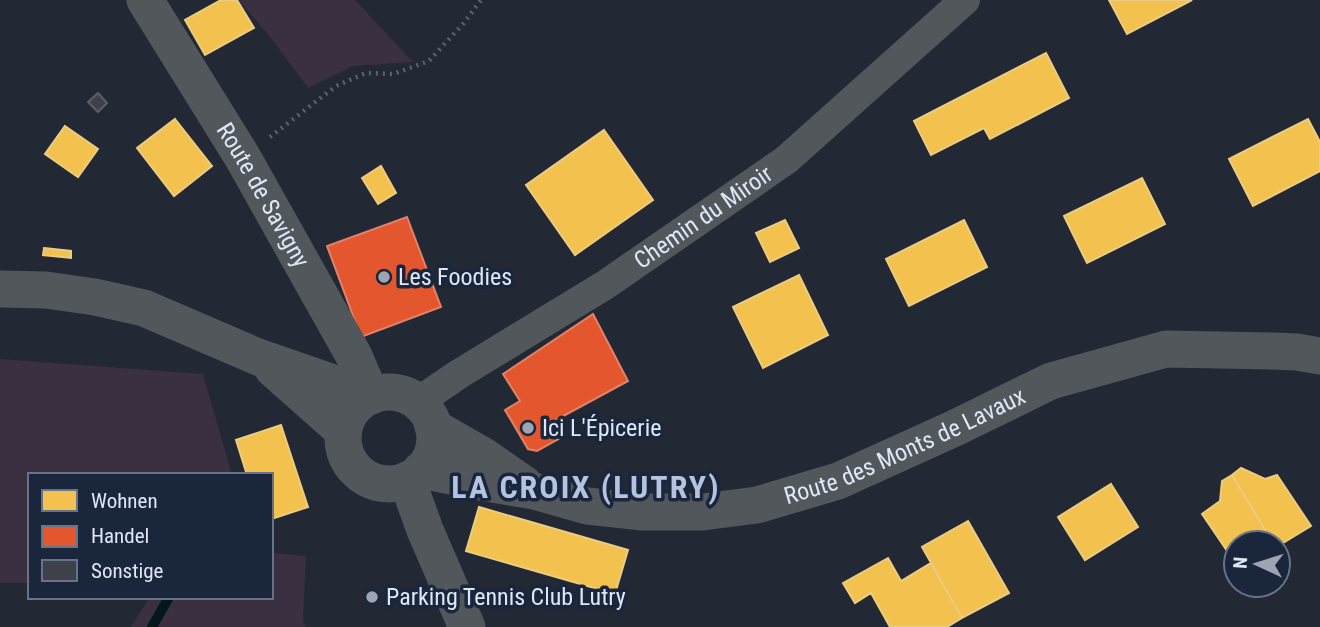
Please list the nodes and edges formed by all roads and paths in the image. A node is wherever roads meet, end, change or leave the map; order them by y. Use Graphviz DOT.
graph roads {
  1 [pos="145,0"];
  2 [pos="481,0"];
  3 [pos="965,0"];
  4 [pos="266,140"];
  5 [pos="0,289"];
  6 [pos="1320,356"];
  7 [pos="258,357"];
  8 [pos="370,396"];
  9 [pos="425,414"];
  10 [pos="343,431"];
  11 [pos="414,475"];
  12 [pos="534,491"];
  13 [pos="467,627"];
  1 -- 8 [label="street, Route de Savigny"];
  2 -- 4 [label="path"];
  3 -- 9 [label="street, Chemin du Miroir"];
  5 -- 7 [label="street"];
  6 -- 12 [label="street, Route des Monts de Lavaux"];
  7 -- 8 [label="street"];
  7 -- 10 [label="street"];
  8 -- 9 [label="street"];
  8 -- 10 [label="street"];
  9 -- 11 [label="street"];
  9 -- 12 [label="street, Route des Monts de Lavaux"];
  10 -- 11 [label="street"];
  11 -- 12 [label="street, Route des Monts de Lavaux"];
  11 -- 13 [label="street"];
}
